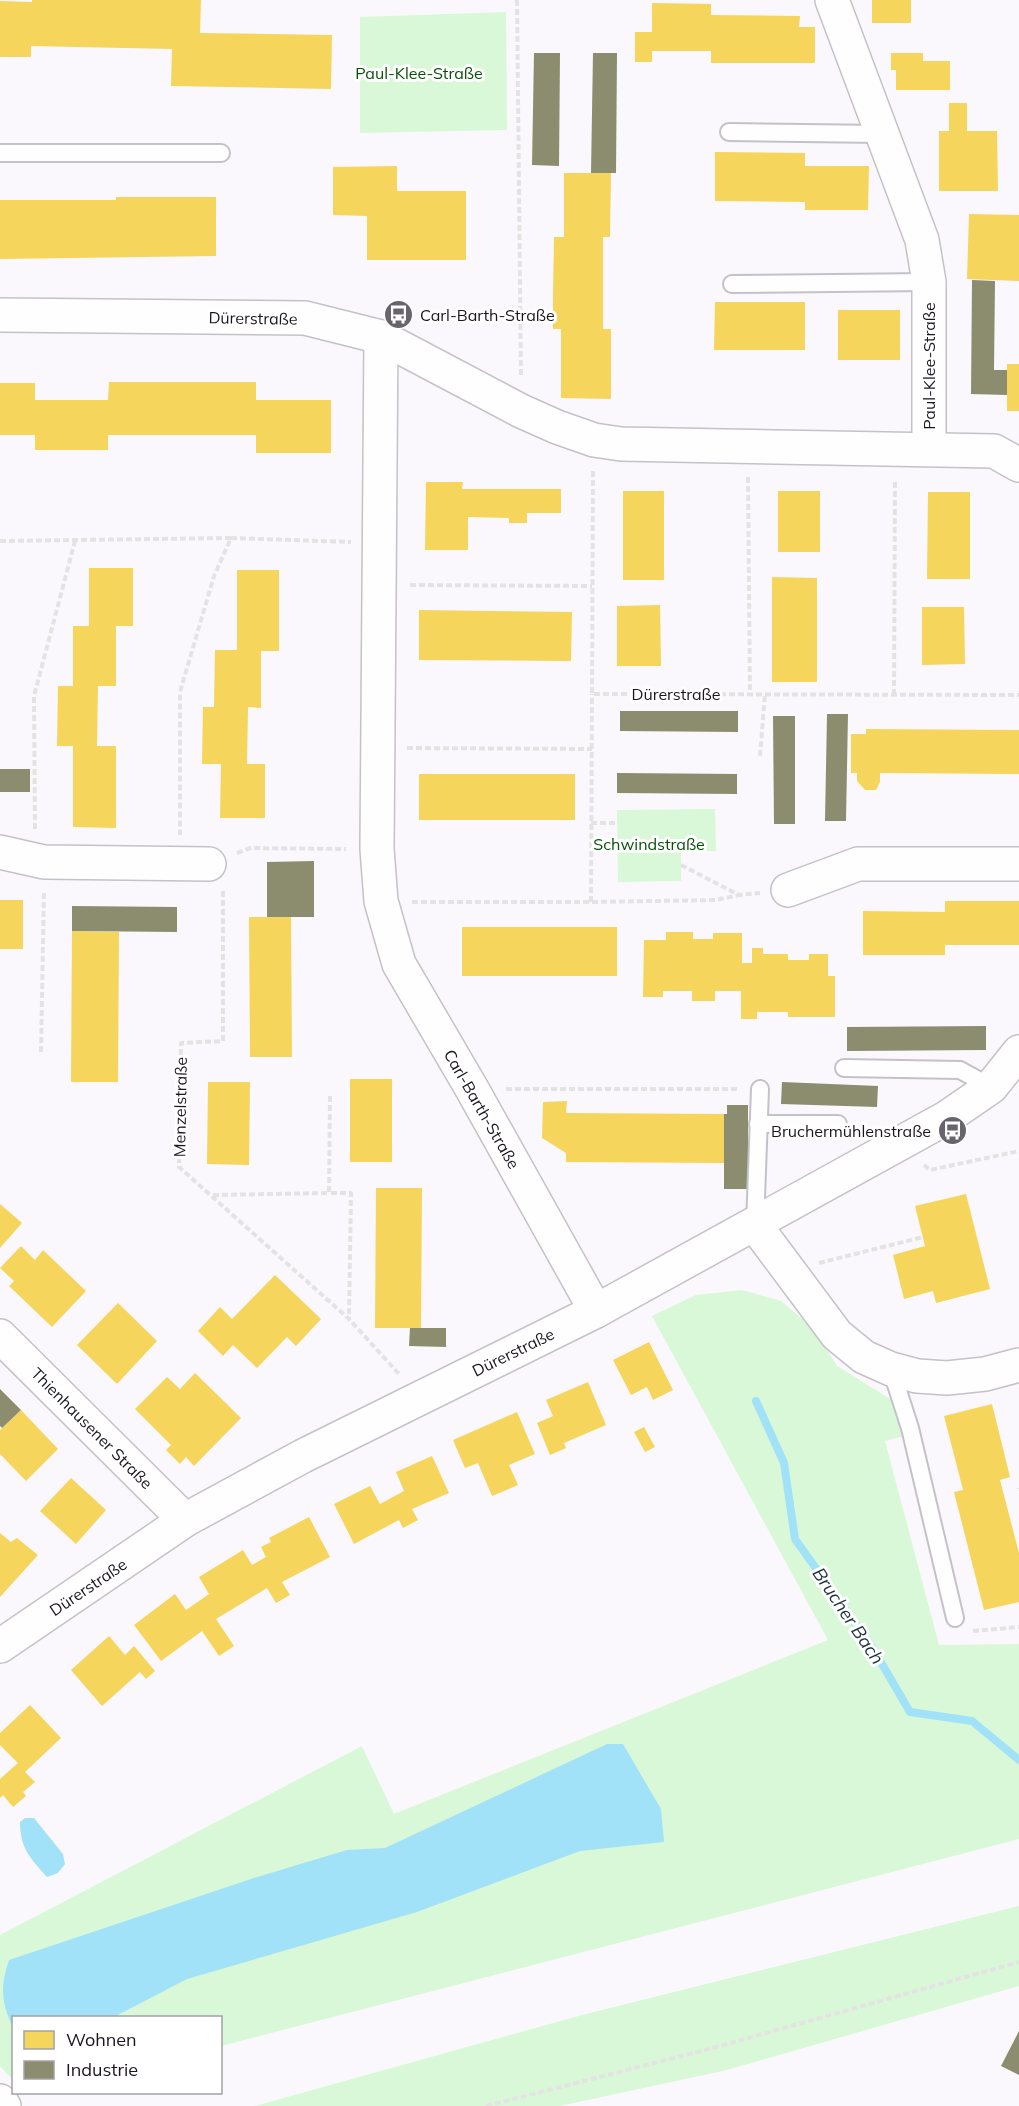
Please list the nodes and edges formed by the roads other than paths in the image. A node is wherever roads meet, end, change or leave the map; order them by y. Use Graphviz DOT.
graph roads {
  1 [pos="832,0"];
  2 [pos="729,132"];
  3 [pos="882,134"];
  4 [pos="0,153"];
  5 [pos="221,153"];
  6 [pos="929,282"];
  7 [pos="732,284"];
  8 [pos="0,315"];
  9 [pos="381,337"];
  10 [pos="929,449"];
  11 [pos="1019,465"];
  12 [pos="0,852"];
  13 [pos="194,864"];
  14 [pos="1019,864"];
  15 [pos="788,890"];
  16 [pos="1019,1052"];
  17 [pos="844,1068"];
  18 [pos="991,1087"];
  19 [pos="760,1089"];
  20 [pos="758,1124"];
  21 [pos="838,1124"];
  22 [pos="755,1225"];
  23 [pos="596,1311"];
  24 [pos="0,1336"];
  25 [pos="1019,1365"];
  26 [pos="891,1370"];
  27 [pos="185,1520"];
  28 [pos="955,1618"];
  29 [pos="0,1646"];
  30 [pos="0,2101"];
  31 [pos="4,2106"];
  1 -- 3 [label="street, Paul-Klee-Straße"];
  2 -- 3 [label="lane"];
  3 -- 6 [label="street, Paul-Klee-Straße"];
  4 -- 5 [label="lane"];
  6 -- 7 [label="lane, Paul-Klee-Straße"];
  6 -- 10 [label="street, Paul-Klee-Straße"];
  8 -- 9 [label="street, Dürerstraße"];
  9 -- 10 [label="street, Dürerstraße"];
  9 -- 23 [label="street, Carl-Barth-Straße"];
  10 -- 11 [label="street, Dürerstraße"];
  12 -- 13 [label="street"];
  14 -- 15 [label="street"];
  16 -- 18 [label="street, Dürerstraße"];
  17 -- 18 [label="lane"];
  18 -- 22 [label="street, Dürerstraße"];
  19 -- 20 [label="lane"];
  20 -- 21 [label="lane"];
  20 -- 22 [label="lane"];
  22 -- 23 [label="street, Dürerstraße"];
  22 -- 26 [label="street"];
  23 -- 27 [label="street, Dürerstraße"];
  24 -- 27 [label="street, Thienhausener Straße"];
  25 -- 26 [label="street"];
  26 -- 28 [label="lane"];
  27 -- 29 [label="street, Dürerstraße"];
  30 -- 31 [label="street"];
}
